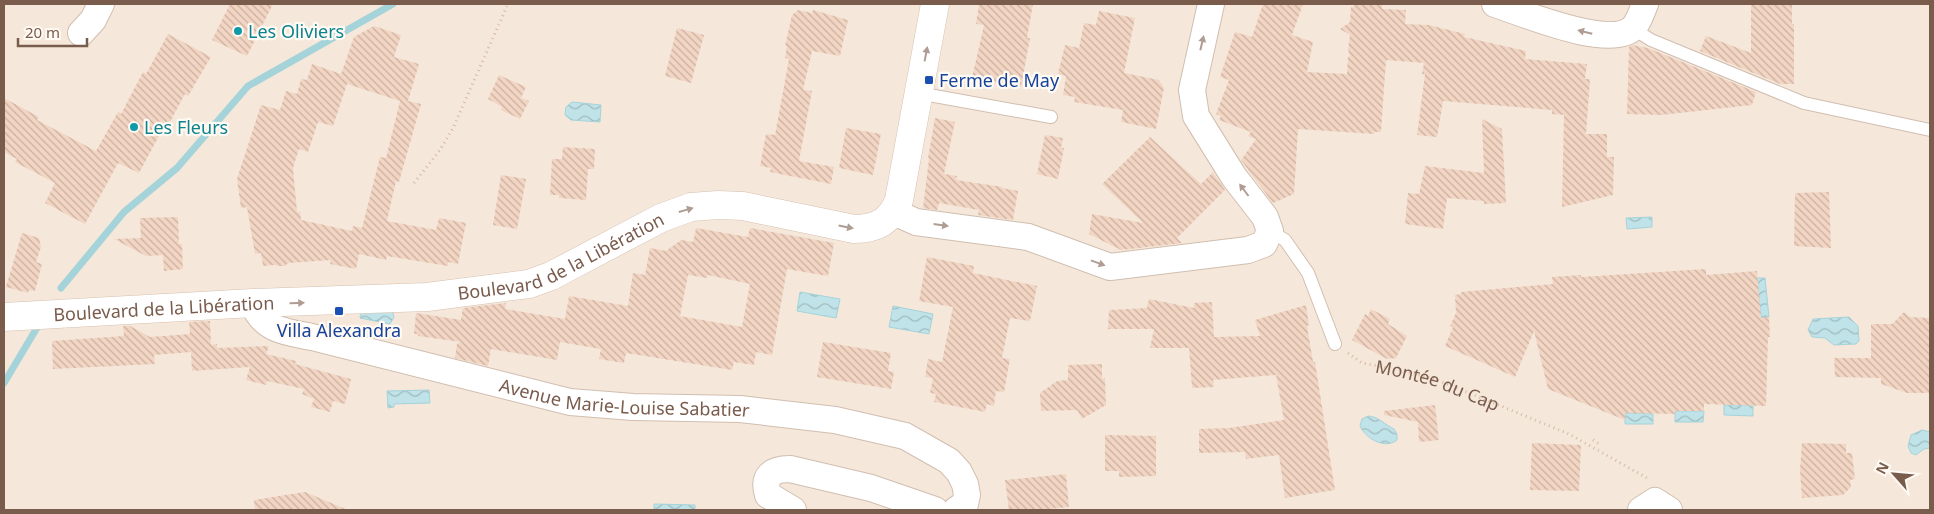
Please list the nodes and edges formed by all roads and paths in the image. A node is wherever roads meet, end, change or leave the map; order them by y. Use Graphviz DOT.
graph roads {
  1 [pos="101,4"];
  2 [pos="508,4"];
  3 [pos="935,4"];
  4 [pos="1211,4"];
  5 [pos="1495,4"];
  6 [pos="1645,4"];
  7 [pos="1632,28"];
  8 [pos="81,33"];
  9 [pos="918,93"];
  10 [pos="1051,117"];
  11 [pos="1930,130"];
  12 [pos="414,183"];
  13 [pos="894,212"];
  14 [pos="1270,230"];
  15 [pos="253,303"];
  16 [pos="4,317"];
  17 [pos="1335,344"];
  18 [pos="1592,440"];
  19 [pos="1599,444"];
  20 [pos="1655,507"];
  21 [pos="793,510"];
  22 [pos="935,510"];
  23 [pos="956,510"];
  1 -- 8 [label="street"];
  2 -- 12 [label="path"];
  9 -- 3 [label="main road, one-way"];
  14 -- 4 [label="street, one-way"];
  7 -- 5 [label="street, one-way"];
  6 -- 7 [label="street"];
  7 -- 11 [label="lane"];
  9 -- 10 [label="lane"];
  9 -- 13 [label="main road"];
  13 -- 14 [label="street, one-way"];
  15 -- 13 [label="main road, Boulevard de la Libération, one-way"];
  14 -- 17 [label="lane"];
  15 -- 16 [label="main road, Boulevard de la Libération"];
  15 -- 23 [label="street, Avenue Marie-Louise Sabatier"];
  17 -- 20 [label="path, Montée du Cap"];
  18 -- 19 [label="path"];
  21 -- 22 [label="street"];
}
